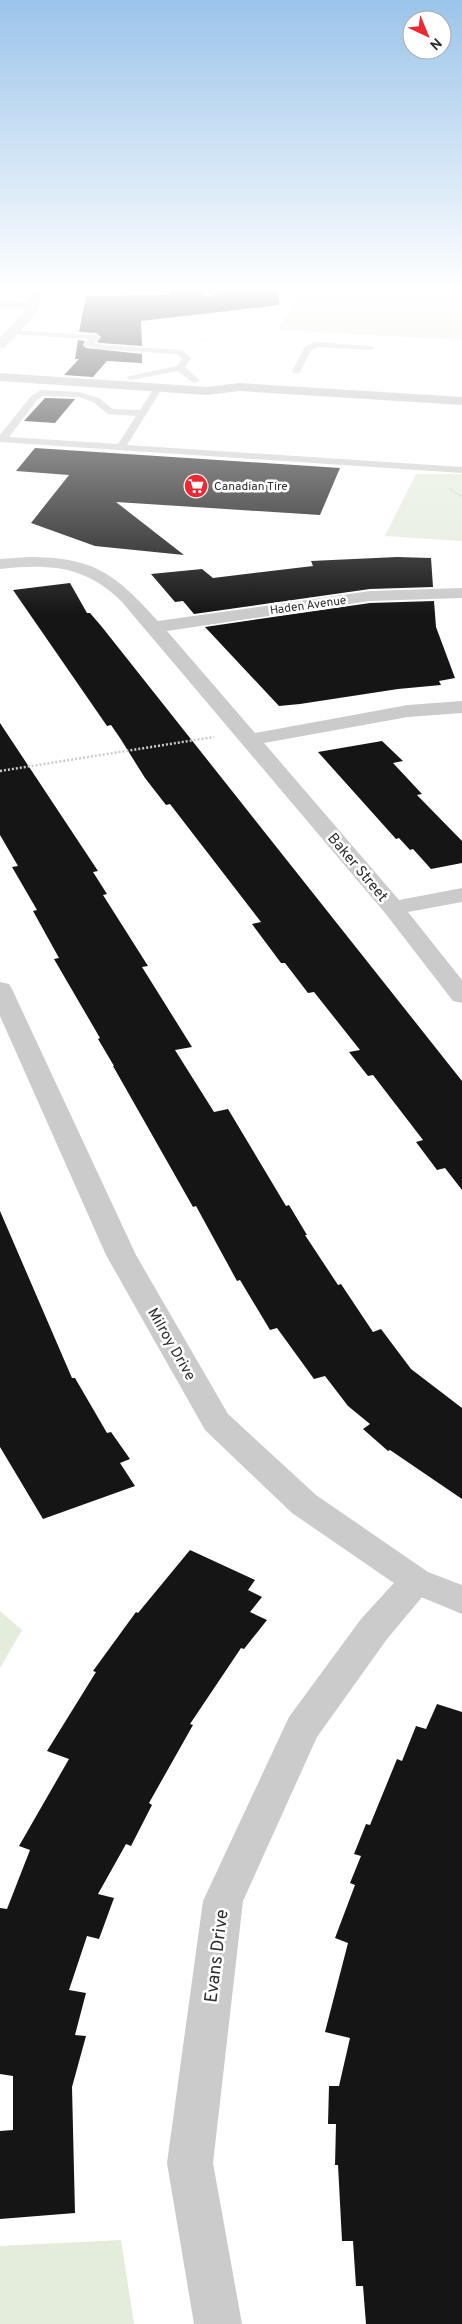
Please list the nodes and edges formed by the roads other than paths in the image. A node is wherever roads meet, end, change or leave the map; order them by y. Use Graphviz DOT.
graph roads {
  1 [pos="36,396"];
  2 [pos="85,396"];
  3 [pos="153,396"];
  4 [pos="390,396"];
  5 [pos="462,401"];
  6 [pos="142,413"];
  7 [pos="1,439"];
  8 [pos="121,447"];
  9 [pos="462,470"];
  10 [pos="0,564"];
  11 [pos="462,593"];
  12 [pos="154,627"];
  13 [pos="462,707"];
  14 [pos="247,736"];
  15 [pos="462,896"];
  16 [pos="393,908"];
  17 [pos="0,989"];
  18 [pos="462,996"];
  19 [pos="416,1581"];
  20 [pos="462,1600"];
  21 [pos="218,2324"];
  1 -- 7 [label="lane"];
  2 -- 6 [label="lane"];
  3 -- 6 [label="lane"];
  4 -- 5 [label="main road"];
  6 -- 8 [label="lane"];
  7 -- 8 [label="lane"];
  8 -- 9 [label="lane"];
  10 -- 12 [label="street, Baker Street"];
  11 -- 12 [label="street, Haden Avenue"];
  12 -- 14 [label="street, Baker Street"];
  13 -- 14 [label="street"];
  14 -- 16 [label="street, Baker Street"];
  15 -- 16 [label="street"];
  16 -- 18 [label="street, Baker Street"];
  17 -- 19 [label="street, Milroy Drive"];
  19 -- 20 [label="street, Milroy Drive"];
  19 -- 21 [label="street, Evans Drive"];
}
